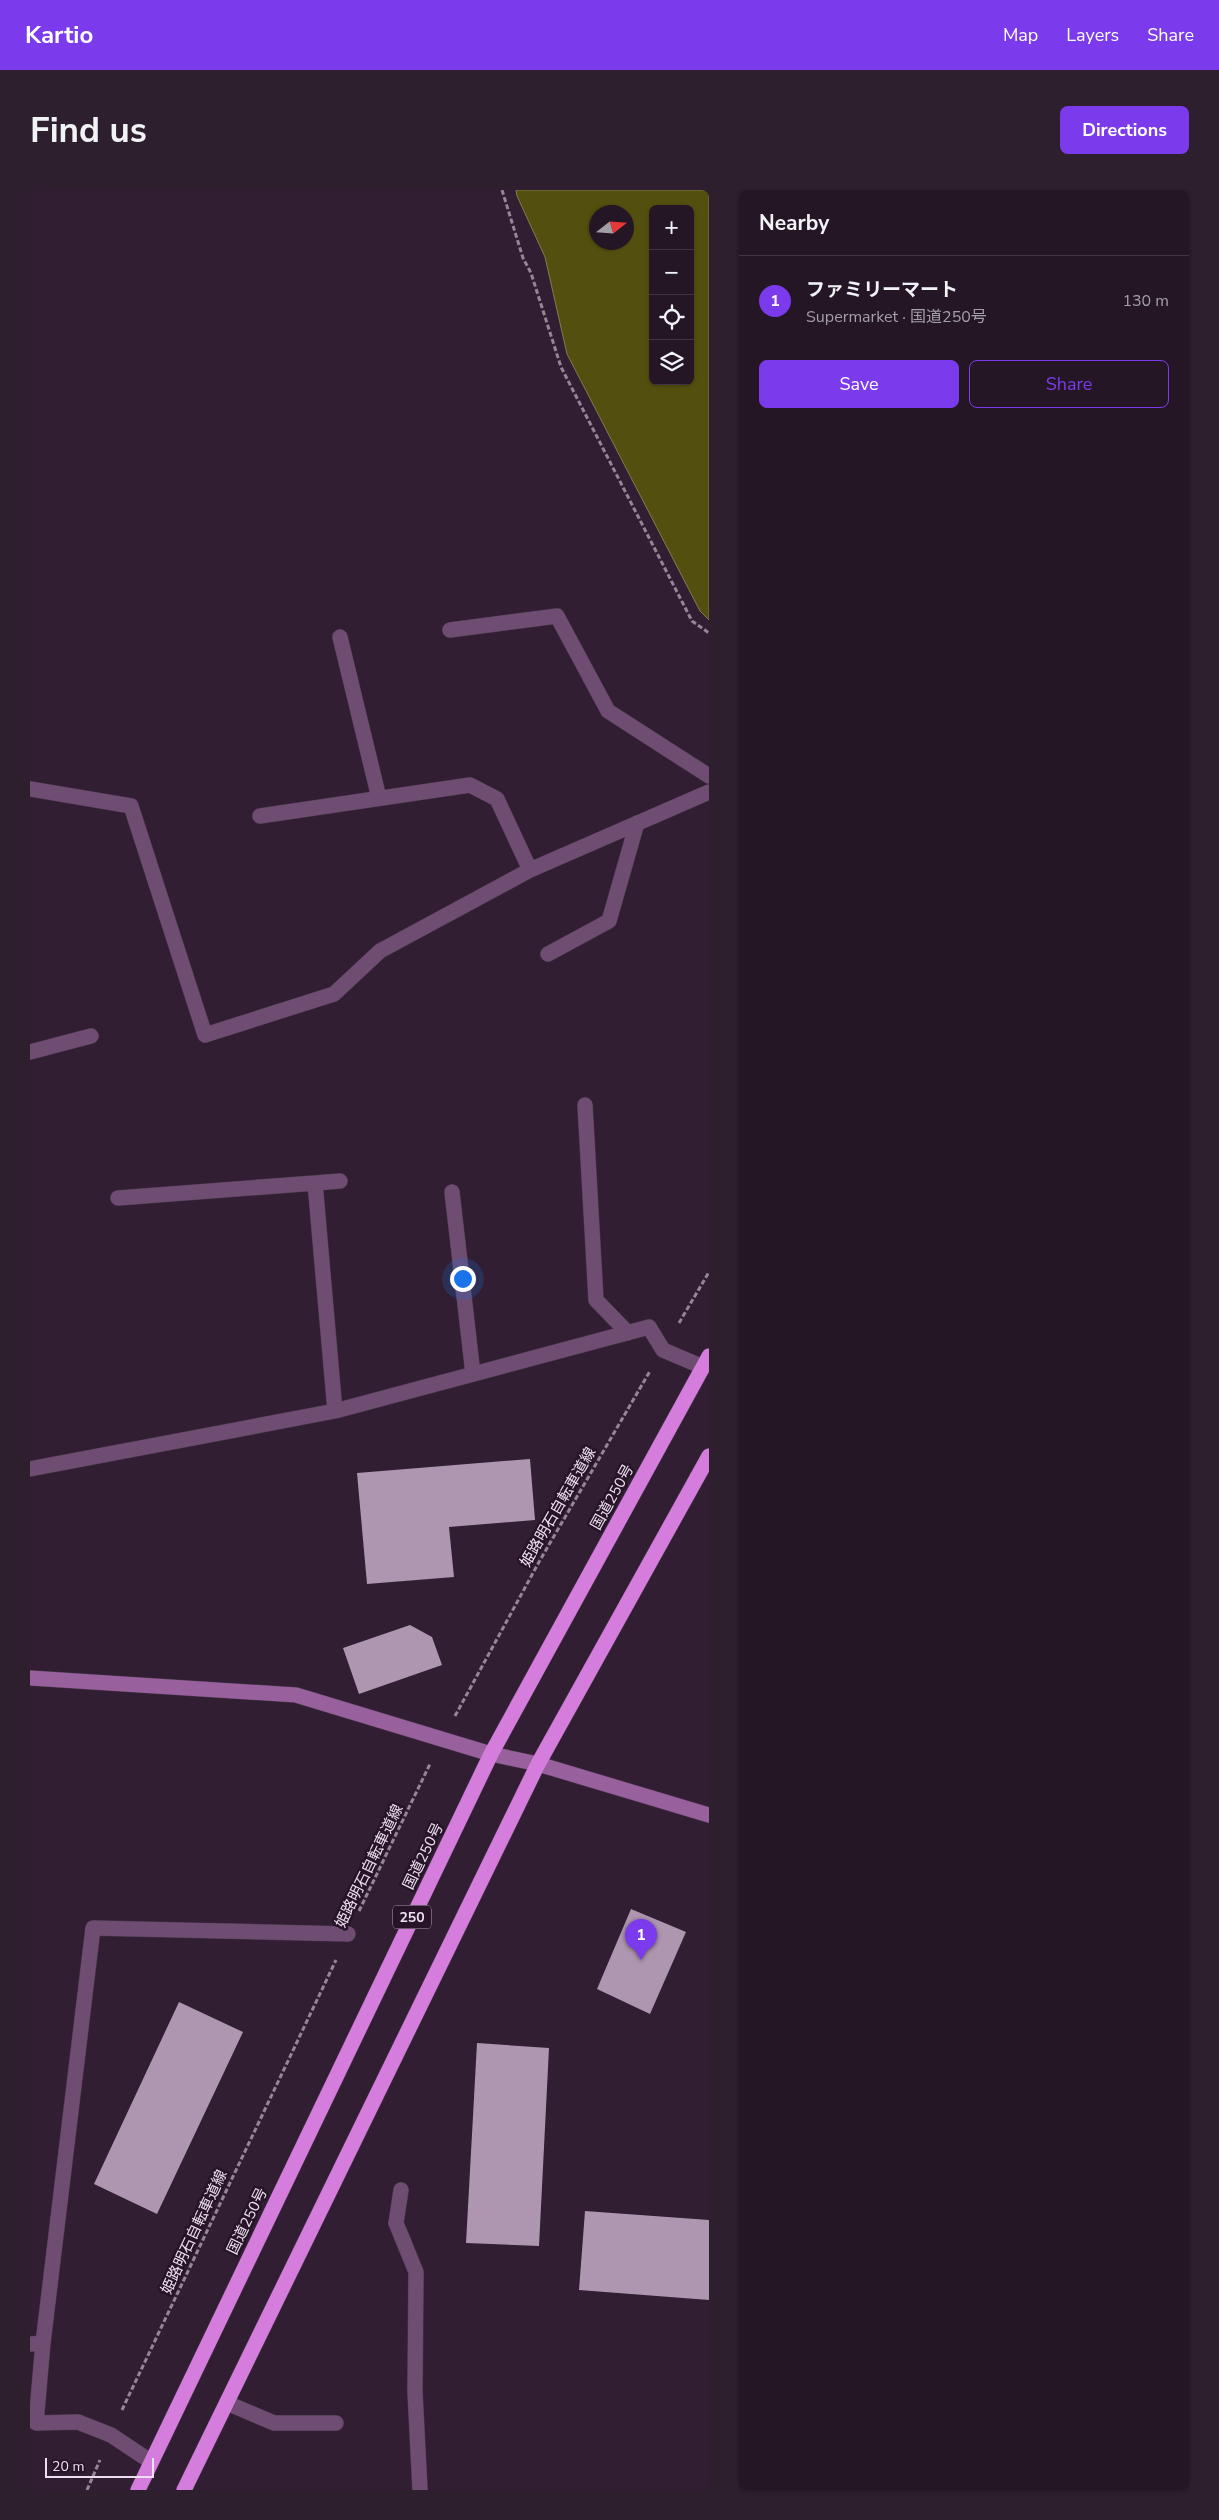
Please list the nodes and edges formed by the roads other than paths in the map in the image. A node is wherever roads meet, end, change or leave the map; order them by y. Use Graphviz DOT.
graph roads {
  1 [pos="450,630"];
  2 [pos="340,637"];
  3 [pos="709,776"];
  4 [pos="30,790"];
  5 [pos="709,792"];
  6 [pos="379,798"];
  7 [pos="260,816"];
  8 [pos="638,823"];
  9 [pos="530,870"];
  10 [pos="548,954"];
  11 [pos="91,1036"];
  12 [pos="30,1052"];
  13 [pos="585,1105"];
  14 [pos="340,1181"];
  15 [pos="315,1183"];
  16 [pos="452,1192"];
  17 [pos="118,1198"];
  18 [pos="628,1332"];
  19 [pos="706,1362"];
  20 [pos="473,1374"];
  21 [pos="334,1411"];
  22 [pos="709,1456"];
  23 [pos="30,1469"];
  24 [pos="30,1678"];
  25 [pos="491,1754"];
  26 [pos="538,1764"];
  27 [pos="709,1815"];
  28 [pos="348,1934"];
  29 [pos="401,2190"];
  30 [pos="37,2343"];
  31 [pos="227,2403"];
  32 [pos="336,2423"];
  33 [pos="150,2461"];
  34 [pos="138,2490"];
  35 [pos="184,2490"];
  36 [pos="420,2490"];
  1 -- 3 [label="street"];
  2 -- 6 [label="street"];
  4 -- 9 [label="street"];
  5 -- 8 [label="street"];
  6 -- 7 [label="street"];
  6 -- 9 [label="street"];
  8 -- 9 [label="street"];
  8 -- 10 [label="street"];
  11 -- 12 [label="street"];
  13 -- 18 [label="street"];
  14 -- 15 [label="street"];
  15 -- 17 [label="street"];
  15 -- 21 [label="street"];
  16 -- 20 [label="street"];
  18 -- 19 [label="street"];
  18 -- 20 [label="street"];
  19 -- 25 [label="highway, 国道250号 / 250"];
  20 -- 21 [label="street"];
  21 -- 23 [label="street"];
  22 -- 26 [label="highway"];
  24 -- 25 [label="street"];
  25 -- 26 [label="street"];
  25 -- 33 [label="highway, 国道250号 / 250"];
  26 -- 27 [label="street"];
  26 -- 31 [label="highway"];
  28 -- 30 [label="street"];
  29 -- 36 [label="street"];
  30 -- 33 [label="street"];
  31 -- 32 [label="street"];
  31 -- 35 [label="highway"];
  33 -- 34 [label="highway, 国道250号 / 250"];
}
